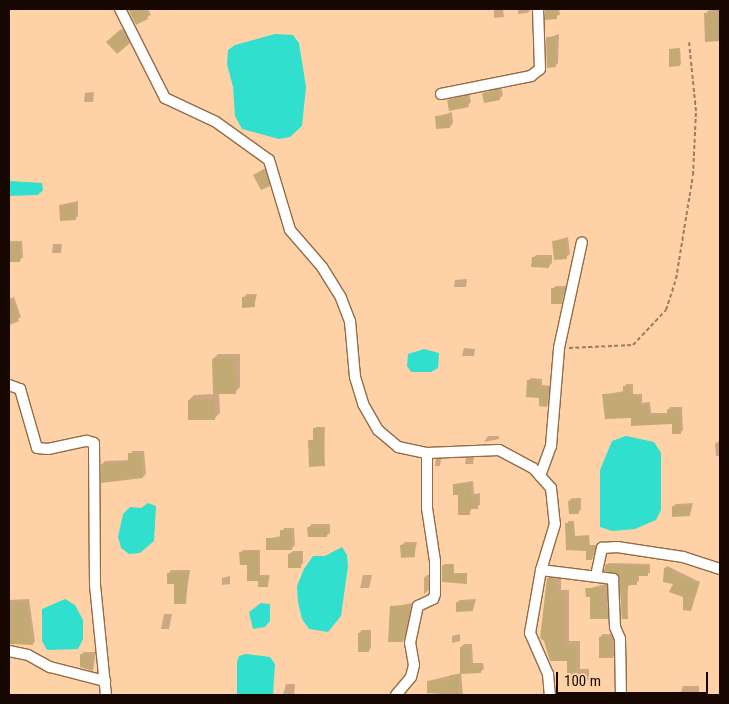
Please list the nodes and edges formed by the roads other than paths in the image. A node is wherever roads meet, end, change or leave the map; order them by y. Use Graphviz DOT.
graph roads {
  1 [pos="120,9"];
  2 [pos="538,9"];
  3 [pos="441,94"];
  4 [pos="582,242"];
  5 [pos="9,385"];
  6 [pos="428,453"];
  7 [pos="540,476"];
  8 [pos="720,569"];
  9 [pos="541,570"];
  10 [pos="596,576"];
  11 [pos="9,651"];
  12 [pos="105,681"];
  13 [pos="106,695"];
  14 [pos="396,695"];
  15 [pos="550,695"];
  16 [pos="621,695"];
  1 -- 6 [label="street"];
  2 -- 3 [label="street"];
  4 -- 7 [label="street"];
  5 -- 12 [label="street"];
  6 -- 7 [label="street"];
  6 -- 14 [label="street"];
  7 -- 9 [label="street"];
  8 -- 10 [label="street"];
  9 -- 10 [label="street"];
  9 -- 15 [label="street"];
  10 -- 16 [label="street"];
  11 -- 12 [label="street"];
  12 -- 13 [label="street"];
}
